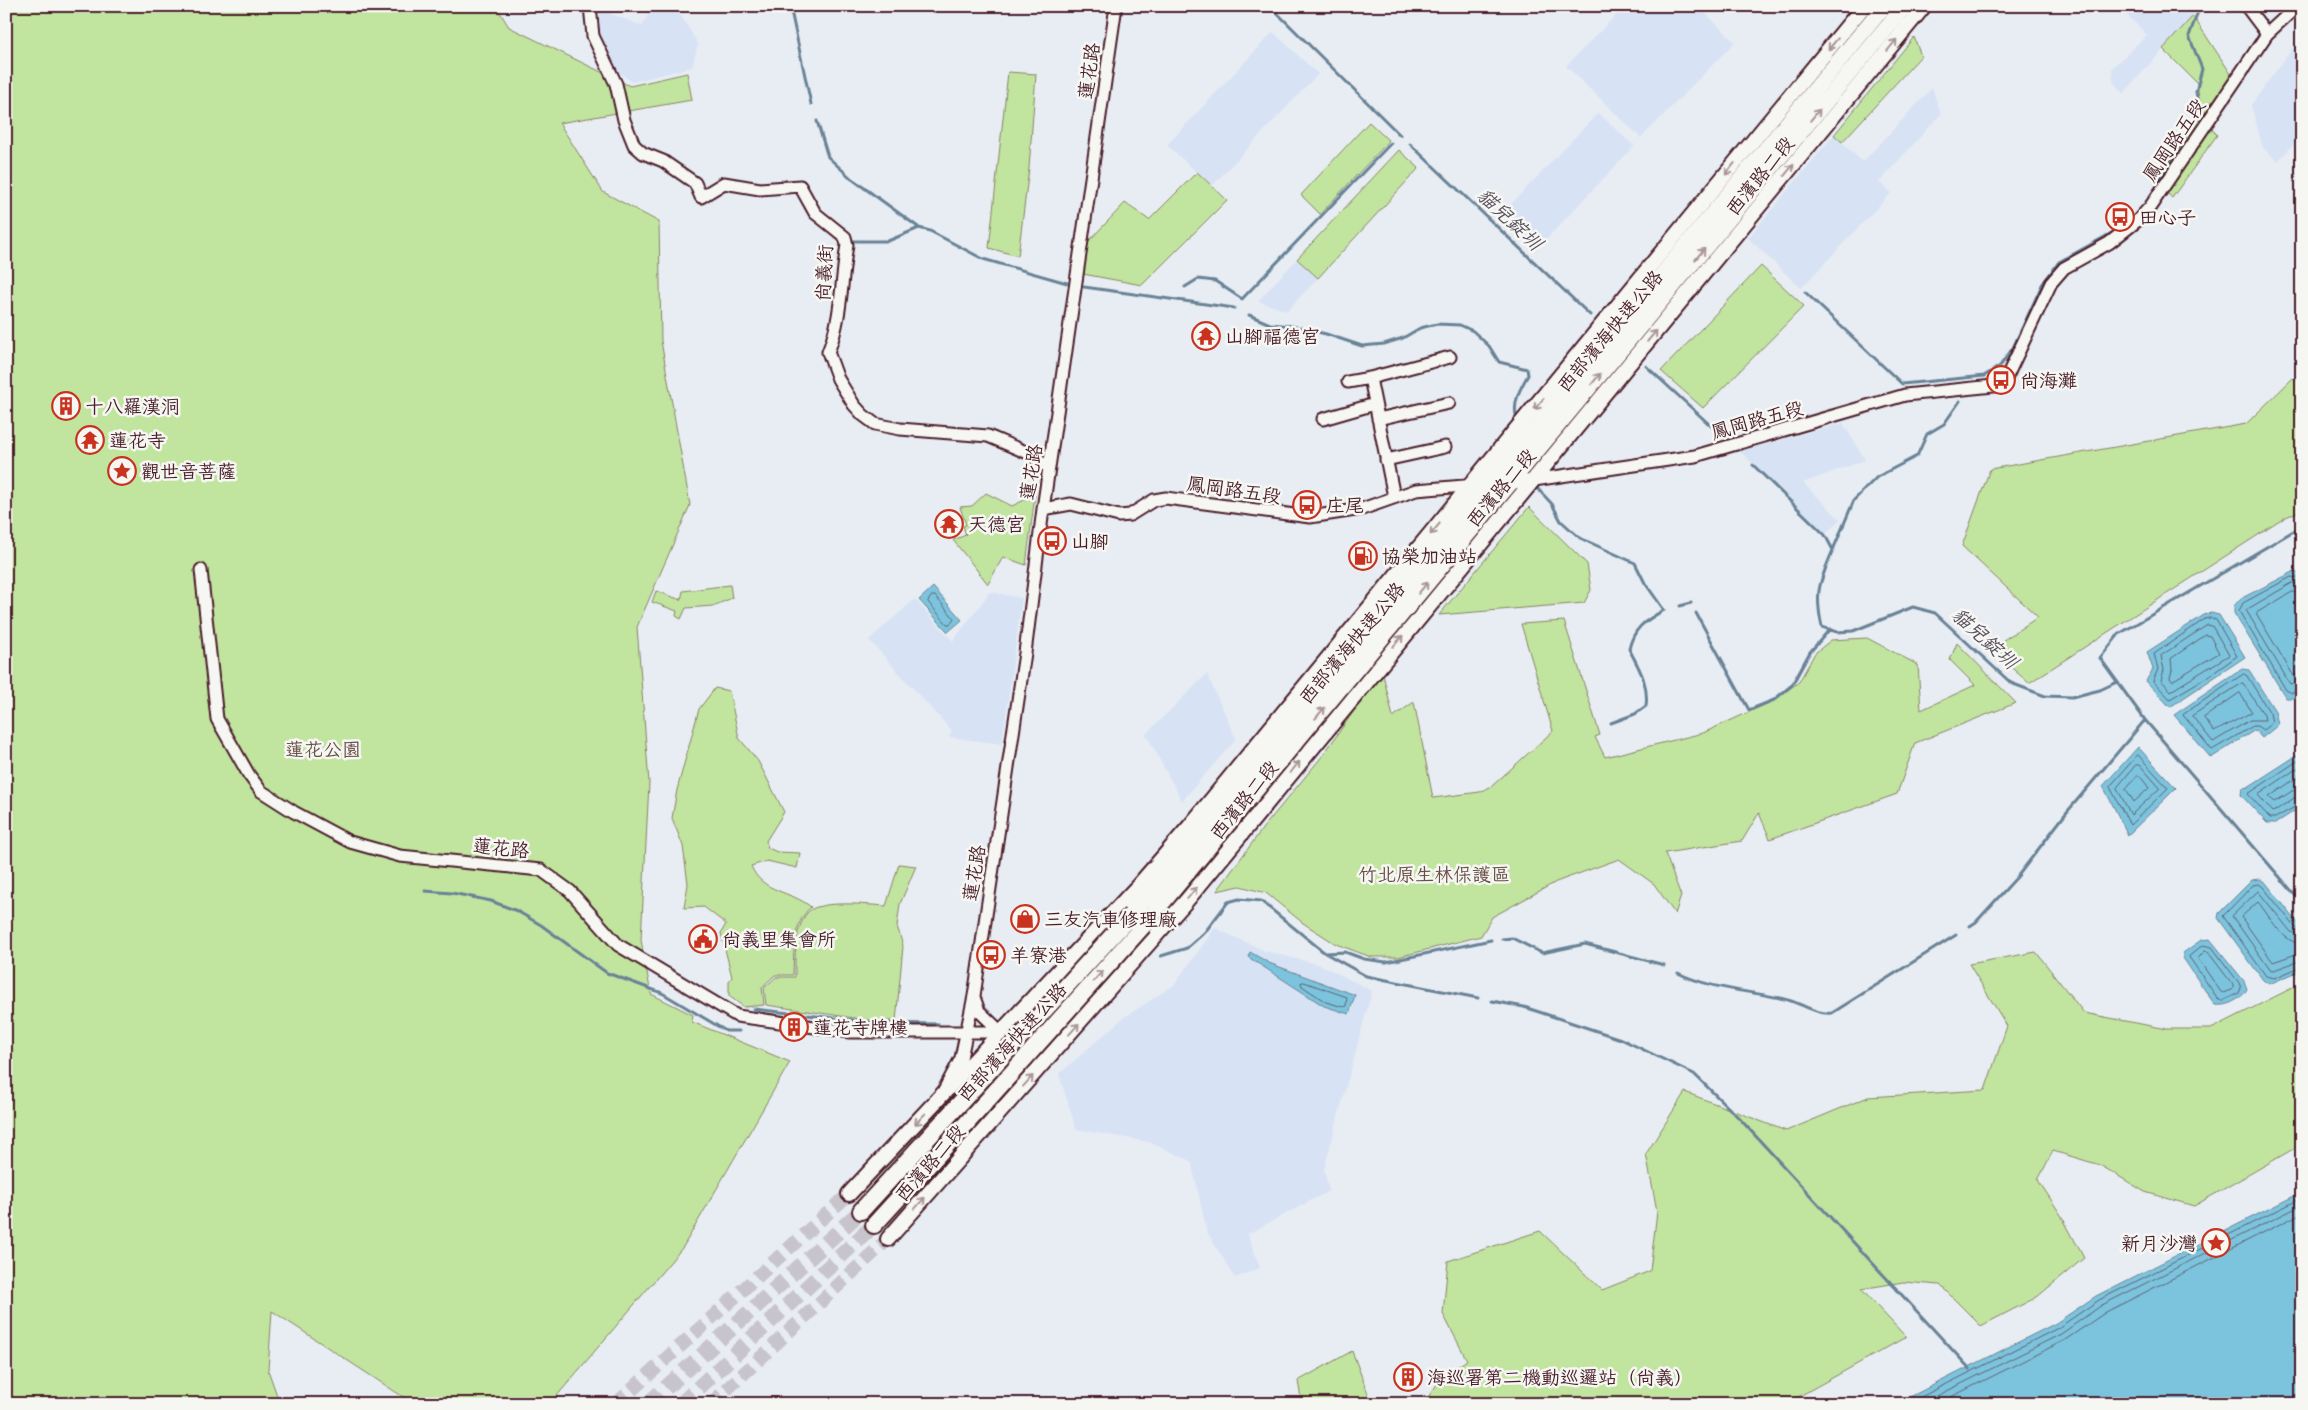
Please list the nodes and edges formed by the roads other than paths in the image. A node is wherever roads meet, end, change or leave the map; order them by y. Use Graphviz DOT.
graph roads {
  1 [pos="590,6"];
  2 [pos="1116,6"];
  3 [pos="1864,6"];
  4 [pos="1884,6"];
  5 [pos="1905,6"];
  6 [pos="1924,6"];
  7 [pos="2246,6"];
  8 [pos="2297,6"];
  9 [pos="2267,34"];
  10 [pos="1450,357"];
  11 [pos="1370,378"];
  12 [pos="1348,382"];
  13 [pos="1449,403"];
  14 [pos="1375,404"];
  15 [pos="1323,419"];
  16 [pos="1378,419"];
  17 [pos="1445,447"];
  18 [pos="1386,460"];
  19 [pos="1049,468"];
  20 [pos="1531,481"];
  21 [pos="1489,484"];
  22 [pos="1509,484"];
  23 [pos="1471,485"];
  24 [pos="1394,498"];
  25 [pos="1043,509"];
  26 [pos="201,570"];
  27 [pos="1137,920"];
  28 [pos="974,996"];
  29 [pos="966,1031"];
  30 [pos="1001,1032"];
  31 [pos="1042,1065"];
  32 [pos="940,1098"];
  33 [pos="849,1194"];
  34 [pos="861,1211"];
  35 [pos="874,1225"];
  36 [pos="888,1239"];
  1 -- 19 [label="street, 尚義街"];
  2 -- 19 [label="street, 蓮花路"];
  3 -- 23 [label="main road, 西濱路二段, one-way"];
  4 -- 21 [label="highway, 西部濱海快速公路"];
  22 -- 5 [label="highway, 西部濱海快速公路, one-way"];
  20 -- 6 [label="main road, 西濱路二段, one-way"];
  7 -- 9 [label="street"];
  8 -- 9 [label="street, 鳳岡路五段"];
  9 -- 20 [label="street, 鳳岡路五段"];
  10 -- 11 [label="street"];
  11 -- 12 [label="street"];
  11 -- 14 [label="street"];
  13 -- 16 [label="street"];
  14 -- 15 [label="street"];
  14 -- 16 [label="street"];
  16 -- 18 [label="street"];
  17 -- 18 [label="street"];
  18 -- 24 [label="street"];
  19 -- 25 [label="street, 蓮花路"];
  20 -- 22 [label="street, 鳳岡路五段"];
  31 -- 20 [label="main road, 西濱路二段, one-way"];
  21 -- 22 [label="street, 鳳岡路五段"];
  21 -- 23 [label="street, 鳳岡路五段"];
  21 -- 27 [label="highway, 西部濱海快速公路"];
  27 -- 22 [label="highway, 西部濱海快速公路, one-way"];
  23 -- 24 [label="street, 鳳岡路五段"];
  23 -- 30 [label="main road, 西濱路二段, one-way"];
  24 -- 25 [label="street, 鳳岡路五段"];
  25 -- 28 [label="street, 蓮花路"];
  26 -- 29 [label="street, 蓮花路"];
  27 -- 34 [label="highway, 西部濱海快速公路, bridge"];
  35 -- 27 [label="highway, 西部濱海快速公路, one-way, bridge"];
  28 -- 29 [label="street, 蓮花路"];
  28 -- 30 [label="street"];
  29 -- 30 [label="street, 蓮花路"];
  29 -- 32 [label="street"];
  30 -- 31 [label="street"];
  30 -- 32 [label="main road, 西濱路二段"];
  36 -- 31 [label="main road, 西濱路二段, one-way"];
  32 -- 33 [label="main road, 西濱路二段, one-way"];
}
